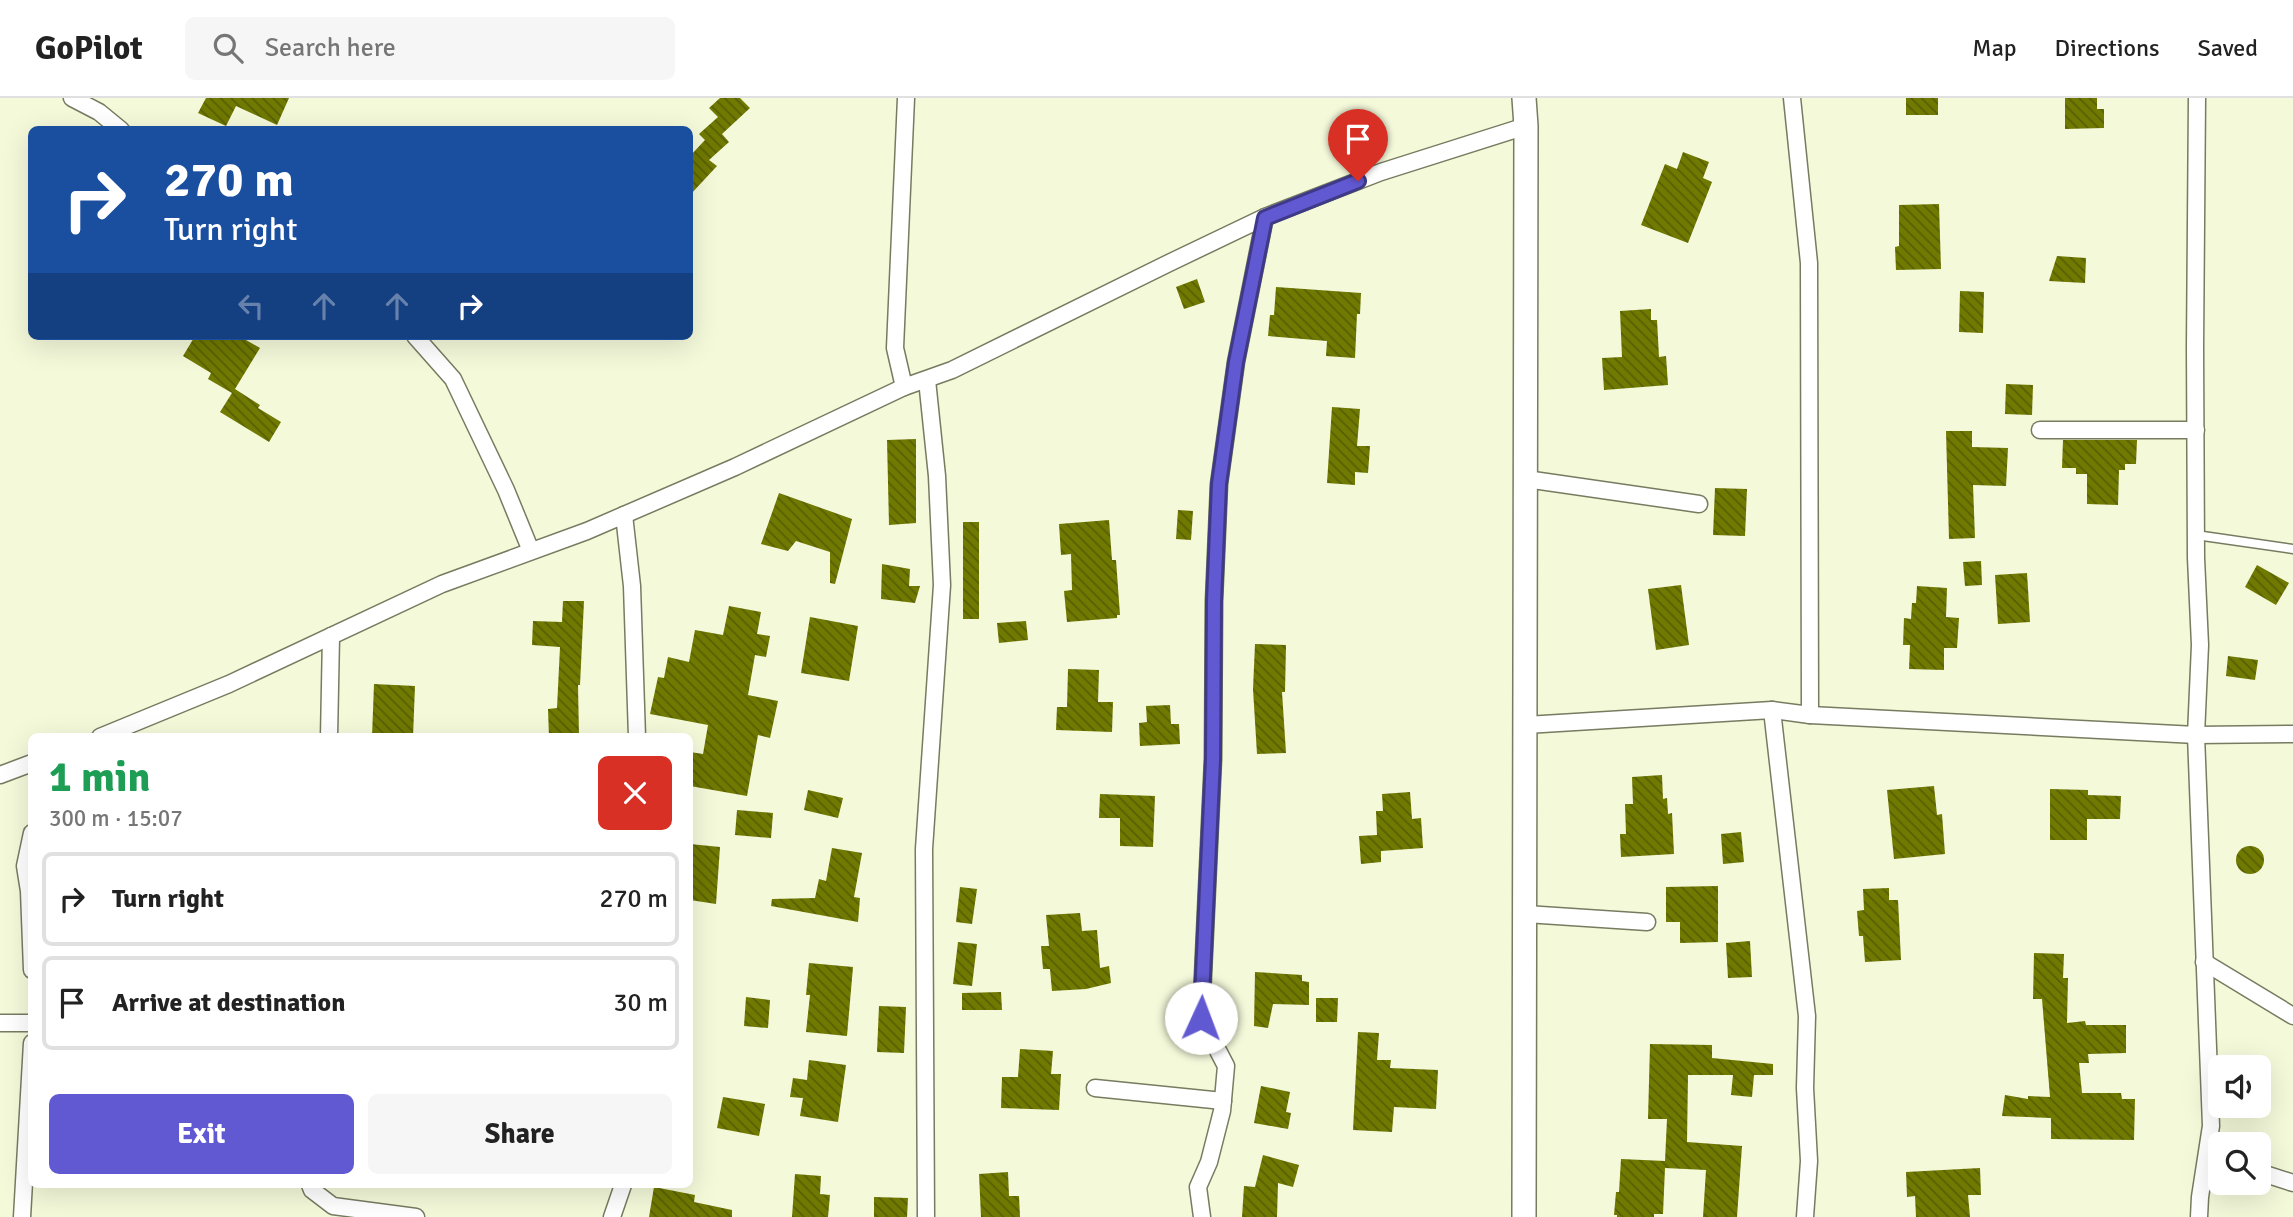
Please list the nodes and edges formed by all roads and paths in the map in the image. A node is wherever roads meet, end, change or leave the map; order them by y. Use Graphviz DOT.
graph roads {
  1 [pos="72,98"];
  2 [pos="906,98"];
  3 [pos="1524,98"];
  4 [pos="1792,98"];
  5 [pos="2197,98"];
  6 [pos="116,126"];
  7 [pos="1526,126"];
  8 [pos="1265,218"];
  9 [pos="419,340"];
  10 [pos="928,380"];
  11 [pos="904,387"];
  12 [pos="2040,430"];
  13 [pos="2196,430"];
  14 [pos="1526,479"];
  15 [pos="1699,504"];
  16 [pos="624,515"];
  17 [pos="2196,535"];
  18 [pos="2293,549"];
  19 [pos="531,551"];
  20 [pos="331,636"];
  21 [pos="1772,710"];
  22 [pos="1810,715"];
  23 [pos="1526,724"];
  24 [pos="110,733"];
  25 [pos="329,733"];
  26 [pos="638,733"];
  27 [pos="2293,734"];
  28 [pos="2196,735"];
  29 [pos="28,764"];
  30 [pos="0,775"];
  31 [pos="28,852"];
  32 [pos="28,885"];
  33 [pos="1525,914"];
  34 [pos="1647,922"];
  35 [pos="2204,962"];
  36 [pos="2293,1016"];
  37 [pos="0,1023"];
  38 [pos="28,1023"];
  39 [pos="1095,1088"];
  40 [pos="1223,1101"];
  41 [pos="28,1113"];
  42 [pos="2212,1132"];
  43 [pos="2271,1176"];
  44 [pos="2208,1180"];
  45 [pos="2293,1183"];
  46 [pos="311,1188"];
  47 [pos="622,1188"];
  48 [pos="22,1217"];
  49 [pos="416,1217"];
  50 [pos="612,1217"];
  51 [pos="926,1217"];
  52 [pos="1202,1217"];
  53 [pos="1524,1217"];
  54 [pos="1805,1217"];
  55 [pos="2199,1217"];
  1 -- 6 [label="street"];
  2 -- 11 [label="street"];
  3 -- 7 [label="street"];
  4 -- 22 [label="street"];
  5 -- 13 [label="street"];
  7 -- 8 [label="street"];
  7 -- 14 [label="street"];
  8 -- 10 [label="street"];
  8 -- 40 [label="street"];
  9 -- 19 [label="street"];
  10 -- 11 [label="street"];
  10 -- 51 [label="street"];
  11 -- 16 [label="street"];
  12 -- 13 [label="street"];
  13 -- 17 [label="street"];
  14 -- 15 [label="street"];
  14 -- 23 [label="street"];
  16 -- 19 [label="street"];
  16 -- 26 [label="street"];
  17 -- 18 [label="lane"];
  17 -- 28 [label="street"];
  19 -- 20 [label="street"];
  20 -- 24 [label="street"];
  20 -- 25 [label="street"];
  21 -- 22 [label="street"];
  21 -- 23 [label="street"];
  21 -- 54 [label="street"];
  22 -- 28 [label="street"];
  23 -- 33 [label="street"];
  27 -- 28 [label="street"];
  28 -- 35 [label="street"];
  29 -- 30 [label="street"];
  31 -- 32 [label="street"];
  33 -- 34 [label="street"];
  33 -- 53 [label="street"];
  35 -- 36 [label="street"];
  35 -- 42 [label="street"];
  37 -- 38 [label="street"];
  39 -- 40 [label="street"];
  40 -- 52 [label="street"];
  41 -- 48 [label="street"];
  43 -- 45 [label="street"];
  44 -- 55 [label="street"];
  46 -- 49 [label="street"];
  47 -- 50 [label="street"];
}
